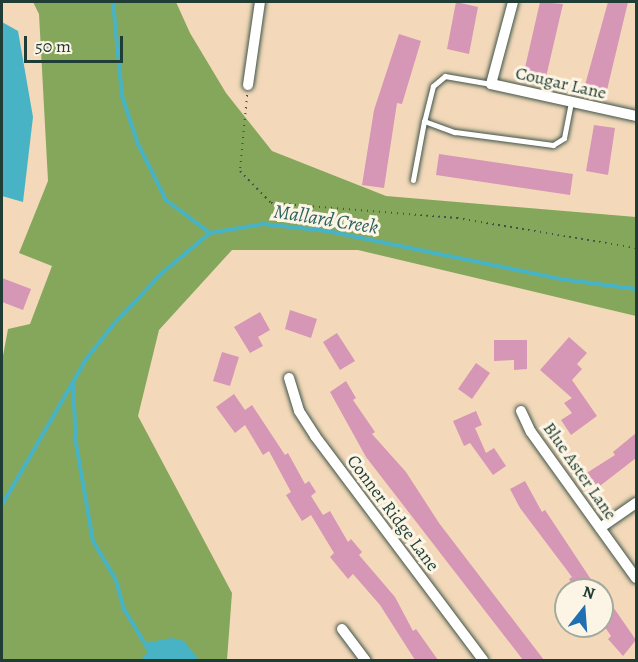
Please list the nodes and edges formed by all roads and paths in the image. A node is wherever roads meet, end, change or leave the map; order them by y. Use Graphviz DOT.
graph roads {
  1 [pos="260,2"];
  2 [pos="513,2"];
  3 [pos="491,84"];
  4 [pos="248,85"];
  5 [pos="572,103"];
  6 [pos="636,116"];
  7 [pos="424,121"];
  8 [pos="412,180"];
  9 [pos="636,248"];
  10 [pos="289,378"];
  11 [pos="521,411"];
  12 [pos="636,503"];
  13 [pos="600,528"];
  14 [pos="636,578"];
  15 [pos="342,629"];
  16 [pos="365,660"];
  17 [pos="483,660"];
  1 -- 4 [label="street"];
  2 -- 3 [label="street, Cougar Lane"];
  3 -- 5 [label="street, Cougar Lane"];
  3 -- 7 [label="lane"];
  4 -- 9 [label="path"];
  5 -- 6 [label="street, Cougar Lane"];
  5 -- 7 [label="lane"];
  7 -- 8 [label="lane"];
  10 -- 17 [label="street, Conner Ridge Lane"];
  11 -- 13 [label="street, Blue Aster Lane"];
  12 -- 13 [label="street"];
  13 -- 14 [label="street, Blue Aster Lane"];
  15 -- 16 [label="street"];
}
